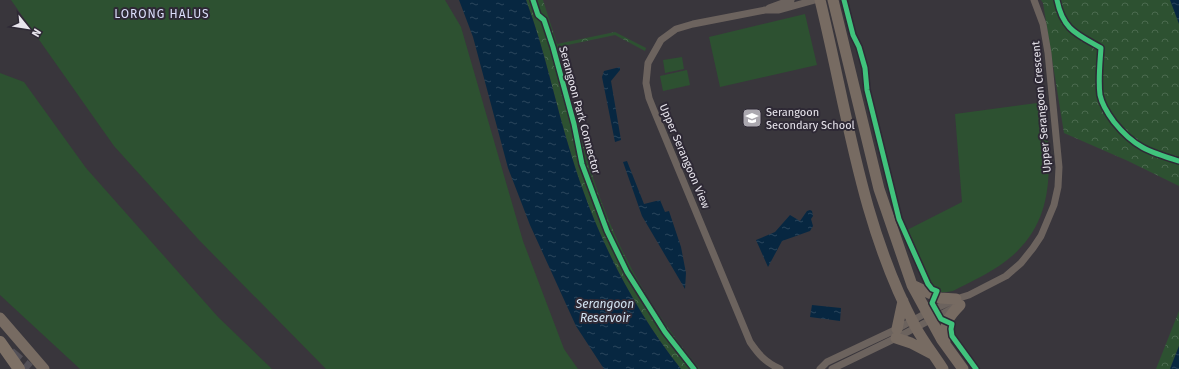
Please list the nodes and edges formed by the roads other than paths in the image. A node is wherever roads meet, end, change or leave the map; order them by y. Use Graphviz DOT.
graph roads {
  1 [pos="791,0"];
  2 [pos="815,0"];
  3 [pos="820,0"];
  4 [pos="833,0"];
  5 [pos="1034,0"];
  6 [pos="765,10"];
  7 [pos="912,285"];
  8 [pos="903,300"];
  9 [pos="958,302"];
  10 [pos="930,316"];
  11 [pos="0,318"];
  12 [pos="914,324"];
  13 [pos="896,334"];
  14 [pos="0,342"];
  15 [pos="946,344"];
  16 [pos="934,355"];
  17 [pos="19,369"];
  18 [pos="44,369"];
  19 [pos="780,369"];
  20 [pos="820,369"];
  21 [pos="832,369"];
  22 [pos="943,369"];
  23 [pos="963,369"];
  1 -- 6 [label="street, Upper Serangoon View"];
  2 -- 6 [label="street, Upper Serangoon View"];
  3 -- 8 [label="main road"];
  4 -- 7 [label="main road"];
  5 -- 9 [label="street, Upper Serangoon Crescent"];
  6 -- 19 [label="street, Upper Serangoon View"];
  7 -- 9 [label="main road"];
  7 -- 10 [label="main road"];
  8 -- 12 [label="main road"];
  8 -- 13 [label="main road"];
  9 -- 10 [label="street, Upper Serangoon Crescent"];
  9 -- 15 [label="main road"];
  10 -- 12 [label="street, Upper Serangoon Crescent"];
  10 -- 15 [label="main road"];
  11 -- 18 [label="main road"];
  12 -- 13 [label="street"];
  12 -- 16 [label="main road"];
  13 -- 16 [label="main road"];
  13 -- 20 [label="street"];
  13 -- 21 [label="street"];
  14 -- 17 [label="highway, bridge"];
  15 -- 23 [label="main road"];
  16 -- 22 [label="main road"];
}
